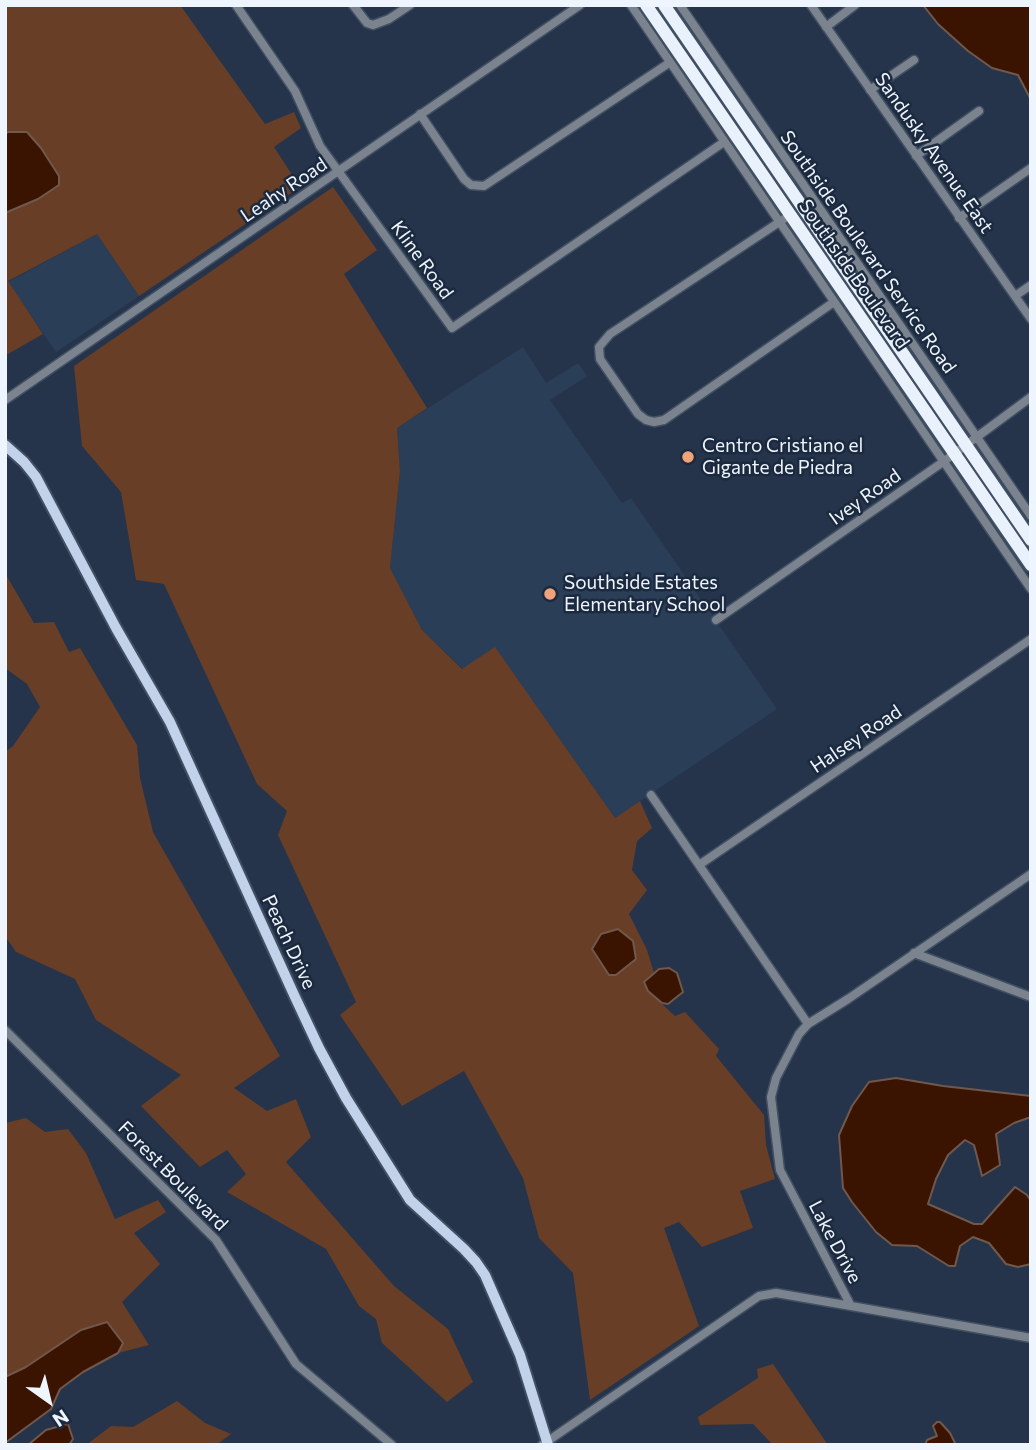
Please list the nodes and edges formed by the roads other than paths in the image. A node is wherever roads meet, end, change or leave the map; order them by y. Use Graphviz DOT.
graph roads {
  1 [pos="236,5"];
  2 [pos="353,5"];
  3 [pos="410,5"];
  4 [pos="580,5"];
  5 [pos="631,5"];
  6 [pos="646,5"];
  7 [pos="664,5"];
  8 [pos="680,5"];
  9 [pos="811,5"];
  10 [pos="855,5"];
  11 [pos="826,27"];
  12 [pos="914,60"];
  13 [pos="669,63"];
  14 [pos="870,90"];
  15 [pos="979,111"];
  16 [pos="420,114"];
  17 [pos="724,142"];
  18 [pos="916,156"];
  19 [pos="1031,168"];
  20 [pos="338,171"];
  21 [pos="806,202"];
  22 [pos="959,218"];
  23 [pos="785,219"];
  24 [pos="1031,285"];
  25 [pos="1015,296"];
  26 [pos="834,302"];
  27 [pos="1031,319"];
  28 [pos="1031,397"];
  29 [pos="5,400"];
  30 [pos="971,440"];
  31 [pos="5,445"];
  32 [pos="949,458"];
  33 [pos="1028,504"];
  34 [pos="1031,516"];
  35 [pos="1031,540"];
  36 [pos="1031,565"];
  37 [pos="1031,589"];
  38 [pos="716,620"];
  39 [pos="1031,639"];
  40 [pos="651,795"];
  41 [pos="699,865"];
  42 [pos="1031,874"];
  43 [pos="914,953"];
  44 [pos="1031,997"];
  45 [pos="808,1024"];
  46 [pos="5,1030"];
  47 [pos="851,1306"];
  48 [pos="1031,1338"];
  49 [pos="546,1444"];
  50 [pos="392,1445"];
  1 -- 20 [label="street, Kline Road"];
  2 -- 3 [label="street"];
  4 -- 16 [label="street, Leahy Road"];
  5 -- 13 [label="street"];
  6 -- 23 [label="highway, Southside Boulevard"];
  7 -- 21 [label="highway, Southside Boulevard"];
  8 -- 21 [label="street, Southside Boulevard Service Road"];
  9 -- 11 [label="street, Sandusky Avenue East"];
  10 -- 11 [label="street"];
  11 -- 14 [label="street, Sandusky Avenue East"];
  12 -- 14 [label="street"];
  13 -- 16 [label="street"];
  13 -- 17 [label="street"];
  14 -- 18 [label="street, Sandusky Avenue East"];
  15 -- 18 [label="street"];
  16 -- 20 [label="street, Leahy Road"];
  17 -- 20 [label="street, Kline Road"];
  17 -- 23 [label="street"];
  18 -- 22 [label="street, Sandusky Avenue East"];
  19 -- 22 [label="street"];
  20 -- 29 [label="street, Leahy Road"];
  21 -- 23 [label="street"];
  21 -- 30 [label="highway, Southside Boulevard"];
  22 -- 25 [label="street, Sandusky Avenue East"];
  23 -- 26 [label="street"];
  23 -- 26 [label="street"];
  23 -- 32 [label="highway, Southside Boulevard"];
  24 -- 25 [label="street"];
  25 -- 27 [label="street, Sandusky Avenue East"];
  26 -- 32 [label="street"];
  28 -- 30 [label="street, Ivey Road"];
  30 -- 32 [label="street, Ivey Road"];
  30 -- 33 [label="street"];
  30 -- 35 [label="highway, Southside Boulevard"];
  31 -- 49 [label="main road, Peach Drive"];
  32 -- 36 [label="highway, Southside Boulevard"];
  32 -- 37 [label="street"];
  32 -- 38 [label="street, Ivey Road"];
  33 -- 34 [label="street"];
  39 -- 41 [label="street, Halsey Road"];
  40 -- 41 [label="street"];
  41 -- 45 [label="street"];
  42 -- 43 [label="street"];
  43 -- 44 [label="street"];
  43 -- 45 [label="street"];
  45 -- 47 [label="street, Lake Drive"];
  46 -- 50 [label="street, Forest Boulevard"];
  47 -- 48 [label="street, Lake Drive"];
  47 -- 49 [label="street"];
}
